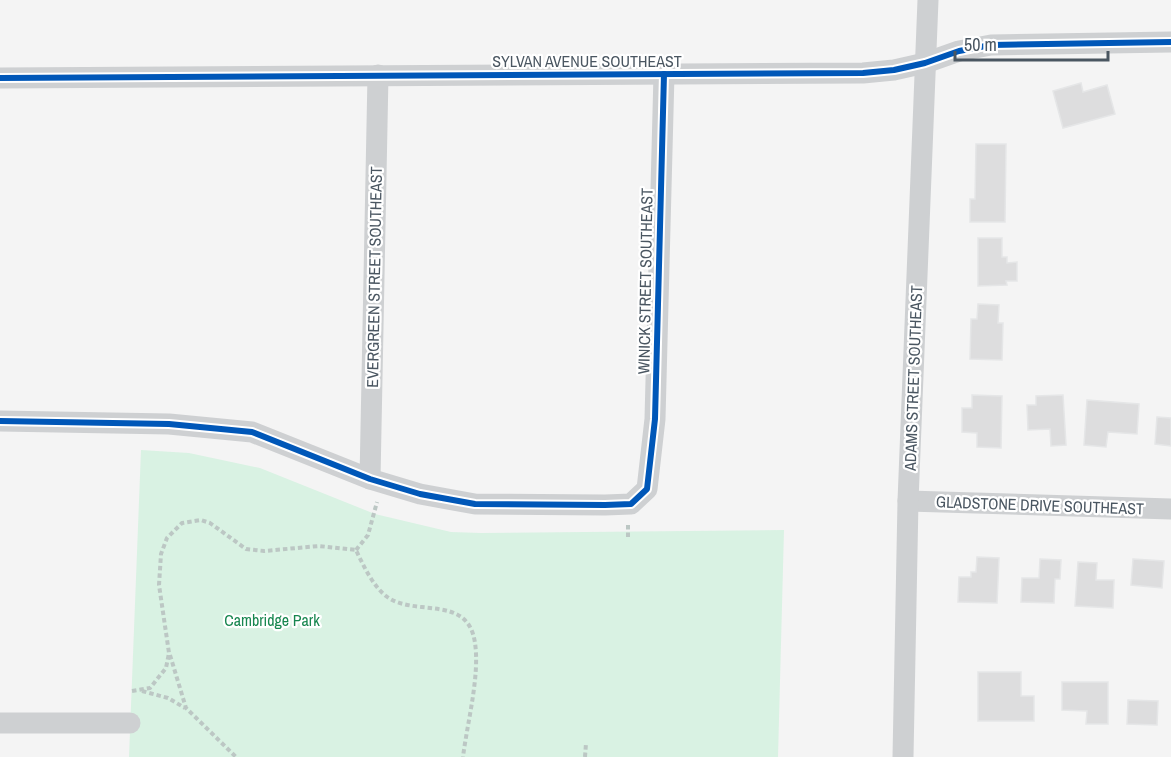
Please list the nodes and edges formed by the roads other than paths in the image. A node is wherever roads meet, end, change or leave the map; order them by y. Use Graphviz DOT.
graph roads {
  1 [pos="928,0"];
  2 [pos="1171,42"];
  3 [pos="925,63"];
  4 [pos="664,74"];
  5 [pos="378,75"];
  6 [pos="0,78"];
  7 [pos="0,421"];
  8 [pos="375,481"];
  9 [pos="909,501"];
  10 [pos="1171,509"];
  11 [pos="0,723"];
  12 [pos="130,723"];
  13 [pos="903,757"];
  1 -- 3 [label="street, ADAMS STREET SOUTHEAST"];
  2 -- 3 [label="street, SYLVAN AVENUE SOUTHEAST"];
  3 -- 4 [label="street, SYLVAN AVENUE SOUTHEAST"];
  3 -- 9 [label="street, ADAMS STREET SOUTHEAST"];
  4 -- 5 [label="street, SYLVAN AVENUE SOUTHEAST"];
  4 -- 8 [label="street, WINICK STREET SOUTHEAST"];
  5 -- 6 [label="street, SYLVAN AVENUE SOUTHEAST"];
  5 -- 8 [label="street, EVERGREEN STREET SOUTHEAST"];
  7 -- 8 [label="street"];
  9 -- 10 [label="street, GLADSTONE DRIVE SOUTHEAST"];
  9 -- 13 [label="street, ADAMS STREET SOUTHEAST"];
  11 -- 12 [label="street"];
}
